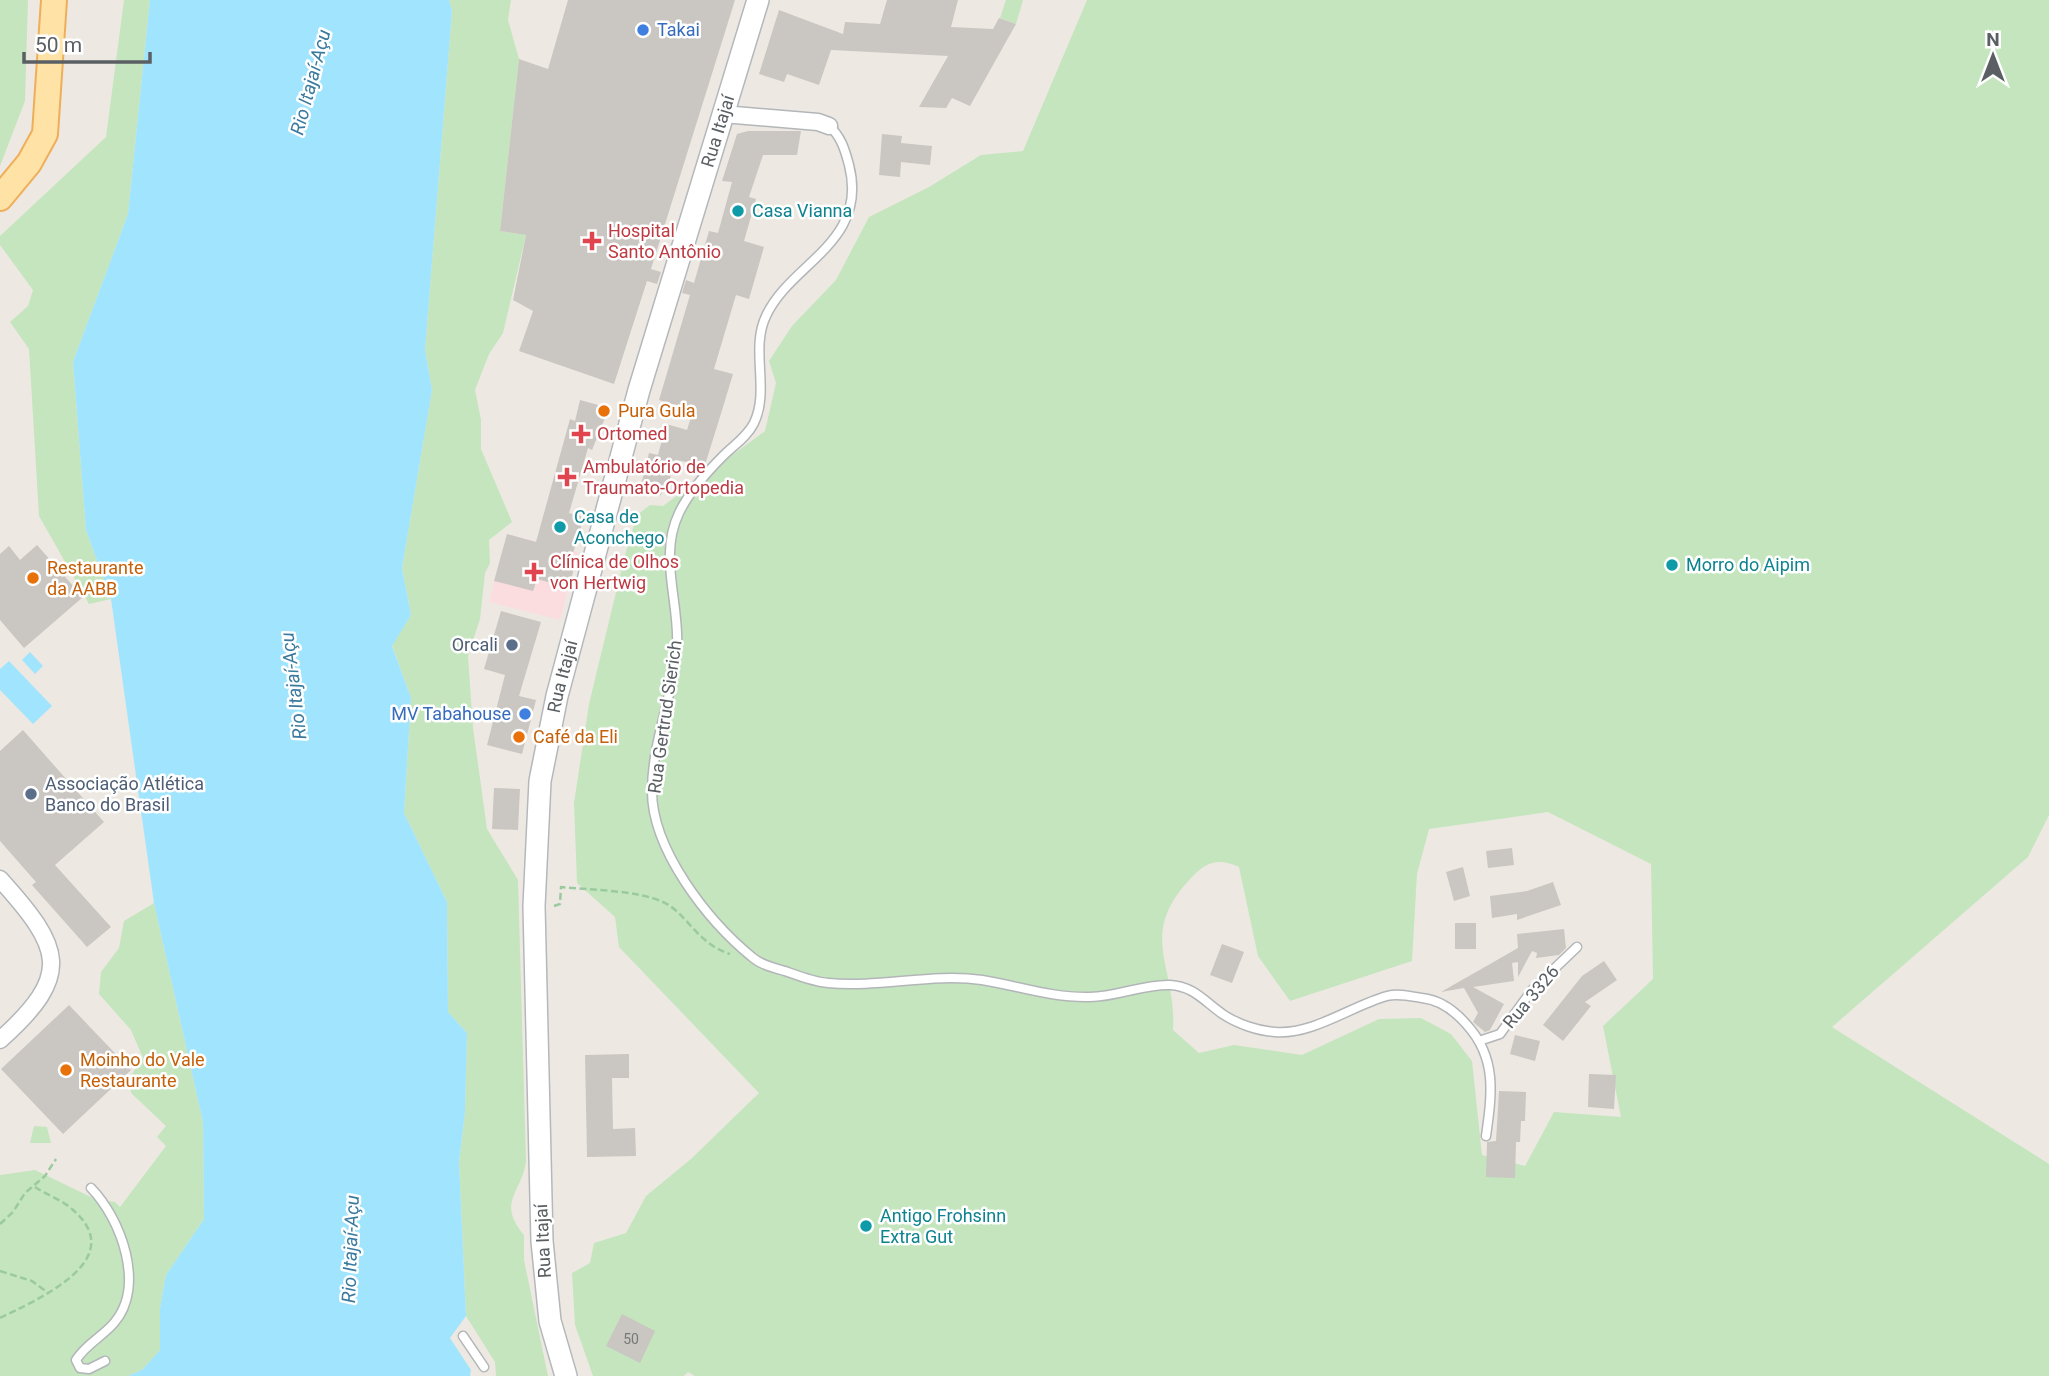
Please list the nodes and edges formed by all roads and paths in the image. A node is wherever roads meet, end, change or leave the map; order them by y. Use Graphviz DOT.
graph roads {
  1 [pos="54,0"];
  2 [pos="758,0"];
  3 [pos="723,114"];
  4 [pos="829,126"];
  5 [pos="0,198"];
  6 [pos="0,879"];
  7 [pos="551,906"];
  8 [pos="1577,947"];
  9 [pos="756,962"];
  10 [pos="0,1040"];
  11 [pos="1482,1040"];
  12 [pos="1486,1136"];
  13 [pos="56,1159"];
  14 [pos="35,1186"];
  15 [pos="91,1188"];
  16 [pos="0,1224"];
  17 [pos="0,1271"];
  18 [pos="48,1293"];
  19 [pos="0,1318"];
  20 [pos="463,1336"];
  21 [pos="105,1361"];
  22 [pos="484,1367"];
  23 [pos="566,1376"];
  1 -- 5 [label="main road"];
  2 -- 3 [label="main road, Rua Itajaí"];
  3 -- 4 [label="street, Rua Gertrud Sierich"];
  3 -- 23 [label="main road, Rua Itajaí"];
  4 -- 9 [label="lane, Rua Gertrud Sierich"];
  6 -- 10 [label="street"];
  7 -- 9 [label="path"];
  8 -- 11 [label="lane, Rua 3326"];
  9 -- 11 [label="lane, Rua Gertrud Sierich"];
  11 -- 12 [label="lane"];
  13 -- 14 [label="path"];
  14 -- 16 [label="path"];
  14 -- 18 [label="path"];
  15 -- 21 [label="lane"];
  17 -- 18 [label="path"];
  18 -- 19 [label="path"];
  20 -- 22 [label="lane"];
}
